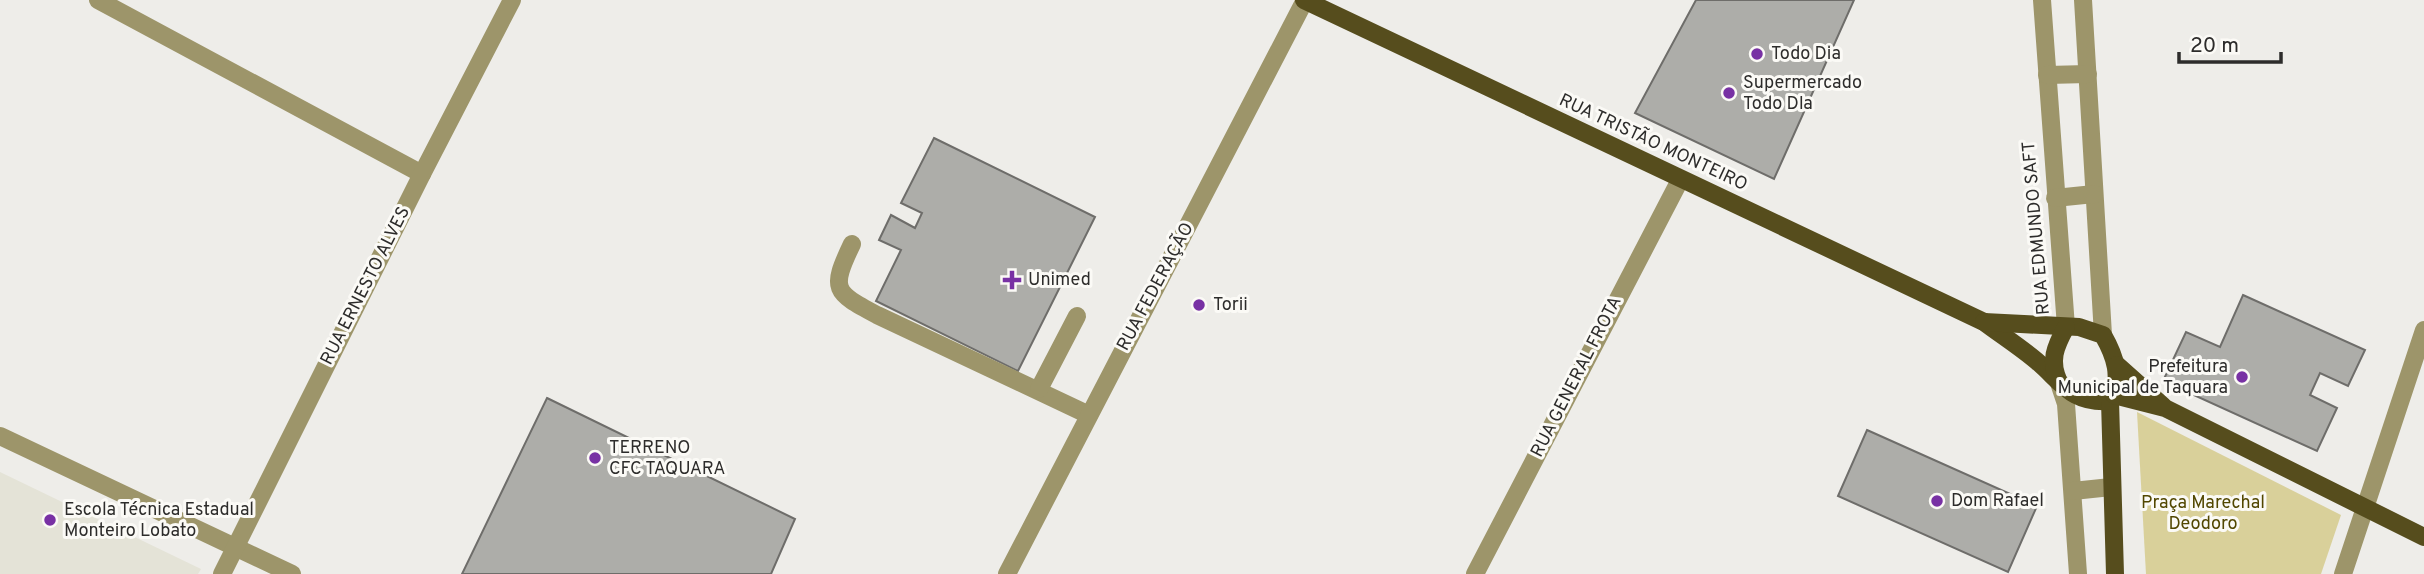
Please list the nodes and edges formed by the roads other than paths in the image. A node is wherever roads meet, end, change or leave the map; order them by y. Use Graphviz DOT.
graph roads {
  1 [pos="98,0"];
  2 [pos="512,0"];
  3 [pos="1305,0"];
  4 [pos="2042,0"];
  5 [pos="2083,0"];
  6 [pos="2088,74"];
  7 [pos="2047,75"];
  8 [pos="422,174"];
  9 [pos="1680,180"];
  10 [pos="2094,194"];
  11 [pos="2055,198"];
  12 [pos="852,244"];
  13 [pos="1077,316"];
  14 [pos="1984,322"];
  15 [pos="2066,327"];
  16 [pos="2424,330"];
  17 [pos="2103,335"];
  18 [pos="2117,365"];
  19 [pos="2059,383"];
  20 [pos="1039,389"];
  21 [pos="2112,398"];
  22 [pos="2165,408"];
  23 [pos="1089,415"];
  24 [pos="0,436"];
  25 [pos="2111,487"];
  26 [pos="2073,491"];
  27 [pos="2364,509"];
  28 [pos="2424,537"];
  29 [pos="235,548"];
  30 [pos="222,574"];
  31 [pos="292,574"];
  32 [pos="1007,574"];
  33 [pos="1475,574"];
  34 [pos="2078,574"];
  35 [pos="2115,574"];
  36 [pos="2343,574"];
  1 -- 8 [label="street"];
  2 -- 8 [label="street, RUA ERNESTO ALVES"];
  3 -- 9 [label="main road, RUA TRISTÃO MONTEIRO"];
  3 -- 23 [label="street, RUA FEDERAÇÃO"];
  4 -- 7 [label="street, RUA EDMUNDO SAFT"];
  5 -- 6 [label="street"];
  6 -- 7 [label="street"];
  6 -- 10 [label="street"];
  7 -- 11 [label="street, RUA EDMUNDO SAFT"];
  8 -- 29 [label="street, RUA ERNESTO ALVES"];
  9 -- 14 [label="main road, RUA TRISTÃO MONTEIRO"];
  9 -- 33 [label="street, RUA GENERAL FROTA"];
  10 -- 11 [label="street"];
  10 -- 17 [label="street"];
  11 -- 15 [label="street, RUA EDMUNDO SAFT"];
  12 -- 20 [label="street"];
  13 -- 20 [label="street"];
  14 -- 15 [label="main road, RUA TRISTÃO MONTEIRO"];
  14 -- 19 [label="main road, RUA TRISTÃO MONTEIRO"];
  15 -- 17 [label="main road, RUA TRISTÃO MONTEIRO"];
  15 -- 19 [label="main road, RUA EDMUNDO SAFT"];
  16 -- 27 [label="street"];
  17 -- 18 [label="main road"];
  18 -- 21 [label="main road"];
  18 -- 22 [label="main road, RUA TRISTÃO MONTEIRO"];
  19 -- 21 [label="main road, RUA TRISTÃO MONTEIRO"];
  19 -- 26 [label="street, RUA EDMUNDO SAFT"];
  20 -- 23 [label="street"];
  21 -- 22 [label="main road, RUA TRISTÃO MONTEIRO"];
  21 -- 25 [label="main road"];
  22 -- 27 [label="main road, RUA TRISTÃO MONTEIRO"];
  23 -- 32 [label="street, RUA FEDERAÇÃO"];
  24 -- 29 [label="street"];
  25 -- 26 [label="street"];
  25 -- 35 [label="main road"];
  26 -- 34 [label="street, RUA EDMUNDO SAFT"];
  27 -- 28 [label="main road, RUA TRISTÃO MONTEIRO"];
  27 -- 36 [label="street"];
  29 -- 30 [label="street, RUA ERNESTO ALVES"];
  29 -- 31 [label="street"];
}
